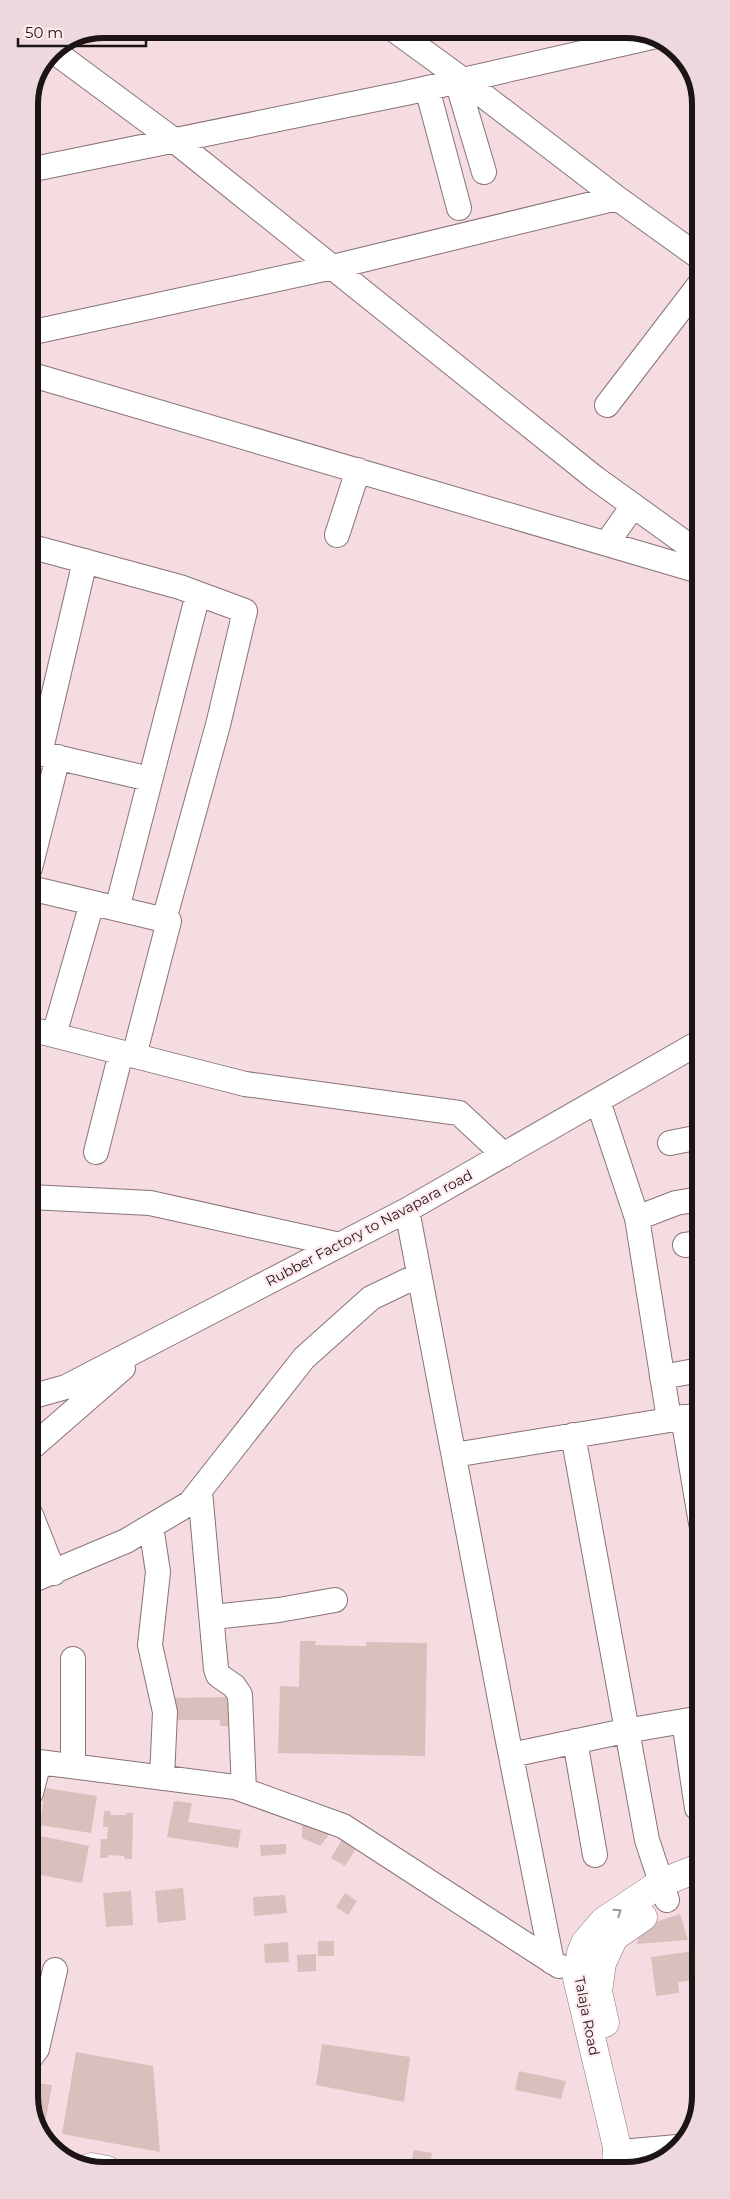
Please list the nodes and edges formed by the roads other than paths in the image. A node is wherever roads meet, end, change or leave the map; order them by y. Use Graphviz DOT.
graph roads {
  1 [pos="420,38"];
  2 [pos="633,38"];
  3 [pos="59,55"];
  4 [pos="460,80"];
  5 [pos="427,88"];
  6 [pos="175,141"];
  7 [pos="38,168"];
  8 [pos="484,172"];
  9 [pos="617,198"];
  10 [pos="459,208"];
  11 [pos="692,252"];
  12 [pos="332,267"];
  13 [pos="692,294"];
  14 [pos="38,331"];
  15 [pos="38,377"];
  16 [pos="607,405"];
  17 [pos="358,470"];
  18 [pos="633,506"];
  19 [pos="337,535"];
  20 [pos="606,543"];
  21 [pos="692,548"];
  22 [pos="38,549"];
  23 [pos="86,562"];
  24 [pos="692,569"];
  25 [pos="198,594"];
  26 [pos="43,754"];
  27 [pos="150,779"];
  28 [pos="38,798"];
  29 [pos="38,890"];
  30 [pos="92,903"];
  31 [pos="117,909"];
  32 [pos="164,920"];
  33 [pos="38,1031"];
  34 [pos="54,1036"];
  35 [pos="692,1047"];
  36 [pos="128,1054"];
  37 [pos="598,1101"];
  38 [pos="692,1139"];
  39 [pos="670,1143"];
  40 [pos="96,1152"];
  41 [pos="504,1155"];
  42 [pos="38,1197"];
  43 [pos="692,1200"];
  44 [pos="407,1210"];
  45 [pos="637,1218"];
  46 [pos="340,1245"];
  47 [pos="419,1275"];
  48 [pos="148,1345"];
  49 [pos="692,1371"];
  50 [pos="662,1376"];
  51 [pos="38,1395"];
  52 [pos="684,1417"];
  53 [pos="573,1435"];
  54 [pos="38,1443"];
  55 [pos="454,1455"];
  56 [pos="692,1470"];
  57 [pos="200,1490"];
  58 [pos="151,1526"];
  59 [pos="38,1534"];
  60 [pos="54,1573"];
  61 [pos="38,1579"];
  62 [pos="336,1600"];
  63 [pos="213,1617"];
  64 [pos="73,1659"];
  65 [pos="692,1719"];
  66 [pos="628,1730"];
  67 [pos="575,1741"];
  68 [pos="510,1755"];
  69 [pos="38,1761"];
  70 [pos="73,1766"];
  71 [pos="162,1778"];
  72 [pos="244,1790"];
  73 [pos="595,1855"];
  74 [pos="692,1873"];
  75 [pos="692,1887"];
  76 [pos="664,1891"];
  77 [pos="552,1962"];
  78 [pos="55,1970"];
  79 [pos="588,1984"];
  80 [pos="38,2046"];
  81 [pos="659,2152"];
  82 [pos="627,2162"];
  1 -- 4 [label="street"];
  2 -- 4 [label="street"];
  3 -- 6 [label="street"];
  4 -- 5 [label="street"];
  4 -- 8 [label="street"];
  4 -- 9 [label="street"];
  5 -- 6 [label="street"];
  5 -- 10 [label="street"];
  6 -- 7 [label="street"];
  6 -- 12 [label="street"];
  9 -- 11 [label="street"];
  9 -- 12 [label="street"];
  12 -- 14 [label="street"];
  12 -- 18 [label="street"];
  13 -- 16 [label="street"];
  15 -- 17 [label="street"];
  17 -- 19 [label="street"];
  17 -- 20 [label="street"];
  18 -- 20 [label="street"];
  18 -- 21 [label="street"];
  20 -- 24 [label="street"];
  22 -- 23 [label="street"];
  23 -- 25 [label="street"];
  23 -- 26 [label="street"];
  25 -- 27 [label="street"];
  25 -- 32 [label="street"];
  26 -- 27 [label="street"];
  26 -- 28 [label="street"];
  27 -- 31 [label="street"];
  29 -- 30 [label="street"];
  30 -- 31 [label="street"];
  30 -- 34 [label="street"];
  31 -- 32 [label="street"];
  32 -- 36 [label="street"];
  33 -- 34 [label="street"];
  34 -- 36 [label="street"];
  35 -- 37 [label="street, Rubber Factory to Navapara road"];
  36 -- 40 [label="street"];
  36 -- 41 [label="street"];
  37 -- 41 [label="street, Rubber Factory to Navapara road"];
  37 -- 45 [label="street"];
  38 -- 39 [label="street"];
  41 -- 44 [label="street, Rubber Factory to Navapara road"];
  42 -- 46 [label="street"];
  43 -- 45 [label="street"];
  44 -- 46 [label="street, Rubber Factory to Navapara road"];
  44 -- 47 [label="street"];
  45 -- 50 [label="street"];
  46 -- 48 [label="street, Rubber Factory to Navapara road"];
  47 -- 55 [label="street"];
  47 -- 57 [label="street"];
  48 -- 51 [label="street, Rubber Factory to Navapara road"];
  48 -- 54 [label="street"];
  49 -- 50 [label="street"];
  50 -- 52 [label="street"];
  52 -- 53 [label="street"];
  52 -- 56 [label="street"];
  53 -- 55 [label="street"];
  53 -- 66 [label="street"];
  55 -- 68 [label="street"];
  57 -- 58 [label="street"];
  57 -- 63 [label="street"];
  58 -- 60 [label="street"];
  58 -- 71 [label="street"];
  59 -- 60 [label="street"];
  60 -- 61 [label="street"];
  62 -- 63 [label="street"];
  63 -- 72 [label="street"];
  64 -- 70 [label="street"];
  65 -- 66 [label="street"];
  66 -- 67 [label="street"];
  66 -- 76 [label="street"];
  67 -- 68 [label="street"];
  67 -- 73 [label="street"];
  68 -- 77 [label="street"];
  69 -- 70 [label="street"];
  70 -- 71 [label="street"];
  71 -- 72 [label="street"];
  72 -- 77 [label="street"];
  74 -- 76 [label="main road, Talaja Road"];
  75 -- 76 [label="main road, Talaja Road"];
  76 -- 79 [label="main road, Talaja Road"];
  77 -- 79 [label="street"];
  78 -- 80 [label="street"];
  79 -- 82 [label="main road, Talaja Road"];
  81 -- 82 [label="street"];
}
